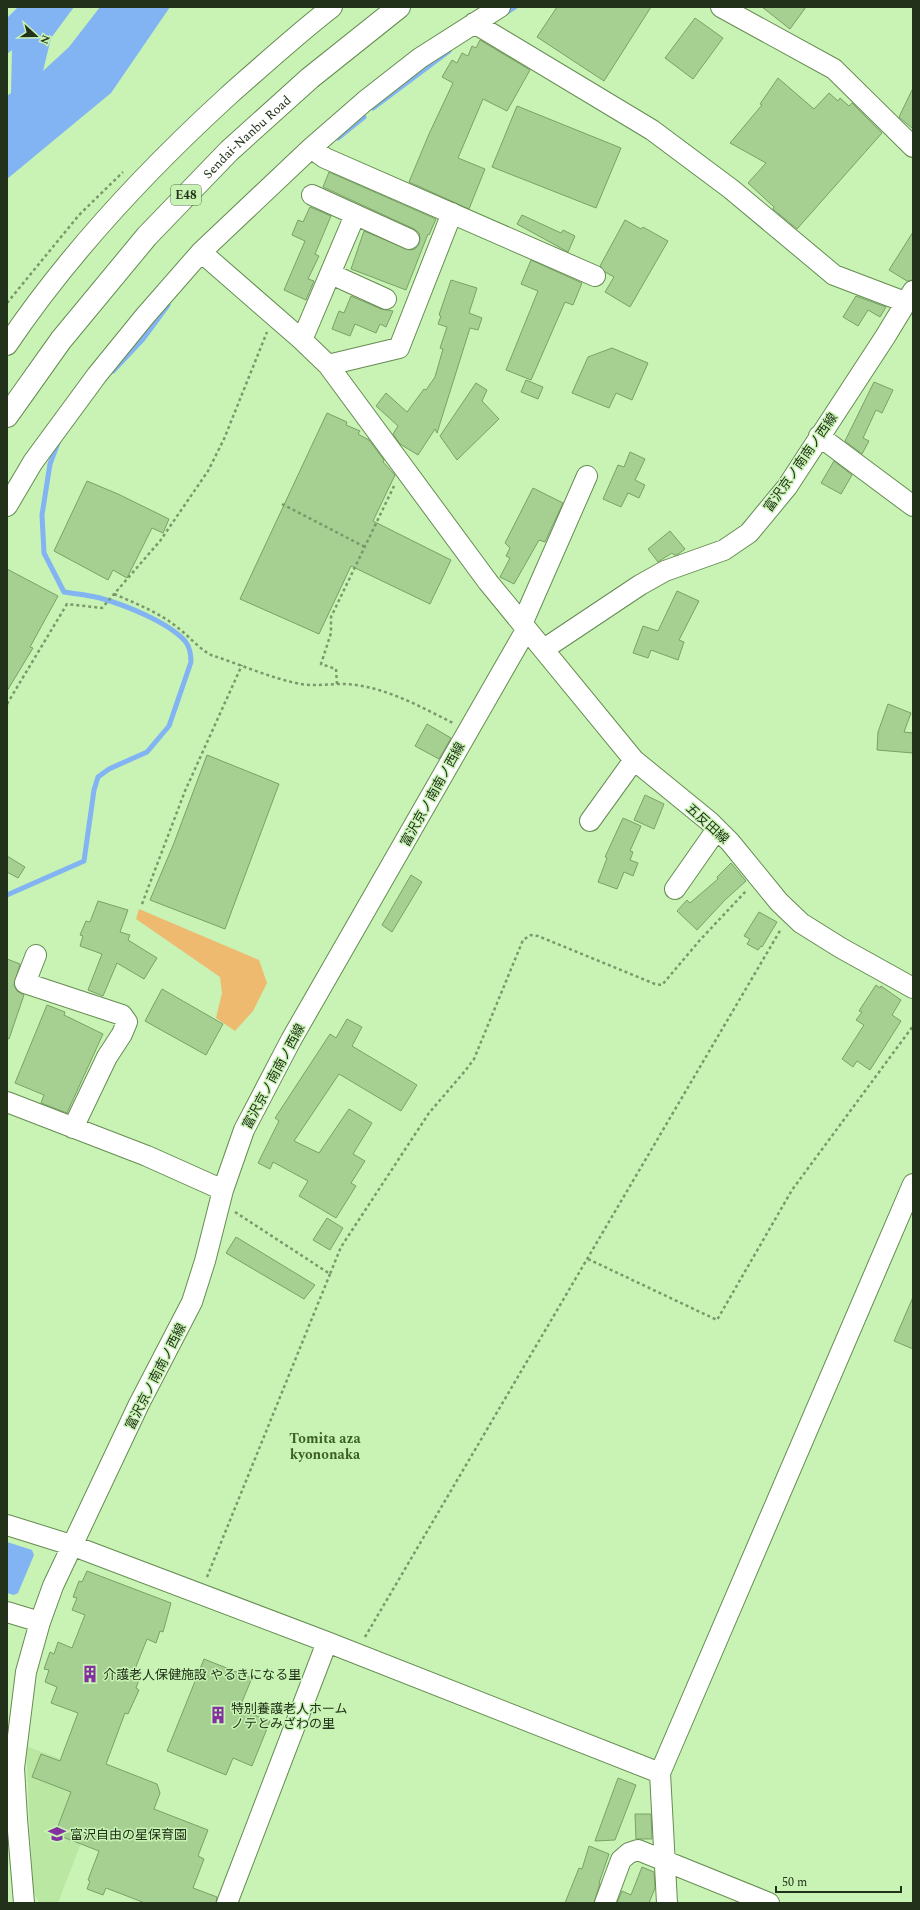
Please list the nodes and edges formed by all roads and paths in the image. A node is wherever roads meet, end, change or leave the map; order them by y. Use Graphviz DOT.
graph roads {
  1 [pos="332,7"];
  2 [pos="400,7"];
  3 [pos="500,7"];
  4 [pos="721,7"];
  5 [pos="474,23"];
  6 [pos="913,147"];
  7 [pos="311,148"];
  8 [pos="312,195"];
  9 [pos="452,213"];
  10 [pos="356,215"];
  11 [pos="409,239"];
  12 [pos="201,252"];
  13 [pos="330,274"];
  14 [pos="595,276"];
  15 [pos="909,297"];
  16 [pos="386,299"];
  17 [pos="274,315"];
  18 [pos="302,340"];
  19 [pos="7,346"];
  20 [pos="328,365"];
  21 [pos="7,416"];
  22 [pos="819,436"];
  23 [pos="402,467"];
  24 [pos="587,476"];
  25 [pos="282,504"];
  26 [pos="7,506"];
  27 [pos="913,506"];
  28 [pos="365,547"];
  29 [pos="114,594"];
  30 [pos="524,627"];
  31 [pos="544,649"];
  32 [pos="242,666"];
  33 [pos="337,684"];
  34 [pos="7,704"];
  35 [pos="467,731"];
  36 [pos="634,760"];
  37 [pos="590,821"];
  38 [pos="717,829"];
  39 [pos="758,878"];
  40 [pos="675,889"];
  41 [pos="142,904"];
  42 [pos="790,914"];
  43 [pos="36,955"];
  44 [pos="913,988"];
  45 [pos="913,1026"];
  46 [pos="7,1102"];
  47 [pos="73,1128"];
  48 [pos="913,1184"];
  49 [pos="222,1196"];
  50 [pos="588,1259"];
  51 [pos="330,1274"];
  52 [pos="7,1525"];
  53 [pos="72,1545"];
  54 [pos="200,1594"];
  55 [pos="7,1612"];
  56 [pos="40,1622"];
  57 [pos="327,1642"];
  58 [pos="356,1653"];
  59 [pos="660,1773"];
  60 [pos="666,1860"];
  61 [pos="24,1903"];
  62 [pos="227,1903"];
  63 [pos="605,1903"];
  64 [pos="667,1903"];
  65 [pos="769,1903"];
  1 -- 19 [label="street"];
  2 -- 21 [label="highway, Sendai-Nanbu Road / E48"];
  3 -- 5 [label="street"];
  4 -- 6 [label="street"];
  5 -- 7 [label="street"];
  5 -- 15 [label="street"];
  7 -- 9 [label="street"];
  7 -- 12 [label="street"];
  8 -- 10 [label="street"];
  9 -- 14 [label="street"];
  9 -- 20 [label="street"];
  10 -- 11 [label="street"];
  10 -- 13 [label="street"];
  12 -- 17 [label="street, 五反田線"];
  12 -- 26 [label="street"];
  13 -- 16 [label="street"];
  13 -- 18 [label="street"];
  15 -- 22 [label="street, 富沢京ノ南南ノ西線"];
  17 -- 18 [label="street, 五反田線"];
  17 -- 29 [label="path"];
  18 -- 20 [label="street, 五反田線"];
  20 -- 23 [label="street, 五反田線"];
  22 -- 27 [label="street"];
  22 -- 31 [label="street, 富沢京ノ南南ノ西線"];
  23 -- 28 [label="path"];
  23 -- 30 [label="street, 五反田線"];
  24 -- 30 [label="street, 富沢京ノ南南ノ西線"];
  25 -- 28 [label="path"];
  28 -- 33 [label="path"];
  29 -- 32 [label="path"];
  29 -- 34 [label="path"];
  30 -- 31 [label="street, 五反田線"];
  30 -- 35 [label="street, 富沢京ノ南南ノ西線"];
  31 -- 36 [label="street, 五反田線"];
  32 -- 33 [label="path"];
  32 -- 41 [label="path"];
  33 -- 35 [label="path"];
  35 -- 49 [label="street, 富沢京ノ南南ノ西線"];
  36 -- 37 [label="street"];
  36 -- 38 [label="street, 五反田線"];
  38 -- 39 [label="street, 五反田線"];
  38 -- 40 [label="street"];
  39 -- 42 [label="street, 五反田線"];
  39 -- 51 [label="path"];
  42 -- 44 [label="street, 五反田線"];
  42 -- 50 [label="path"];
  43 -- 47 [label="street"];
  45 -- 50 [label="path"];
  46 -- 47 [label="street"];
  47 -- 49 [label="street"];
  48 -- 59 [label="street"];
  49 -- 51 [label="path"];
  49 -- 53 [label="street, 富沢京ノ南南ノ西線"];
  50 -- 58 [label="path"];
  51 -- 54 [label="path"];
  52 -- 53 [label="street"];
  53 -- 54 [label="street"];
  53 -- 56 [label="street, 富沢京ノ南南ノ西線"];
  54 -- 57 [label="street"];
  55 -- 56 [label="street"];
  56 -- 61 [label="street, 富沢京ノ南南ノ西線"];
  57 -- 58 [label="street"];
  57 -- 62 [label="street"];
  58 -- 59 [label="street"];
  59 -- 60 [label="street"];
  60 -- 63 [label="street"];
  60 -- 64 [label="street"];
  60 -- 65 [label="street"];
}
